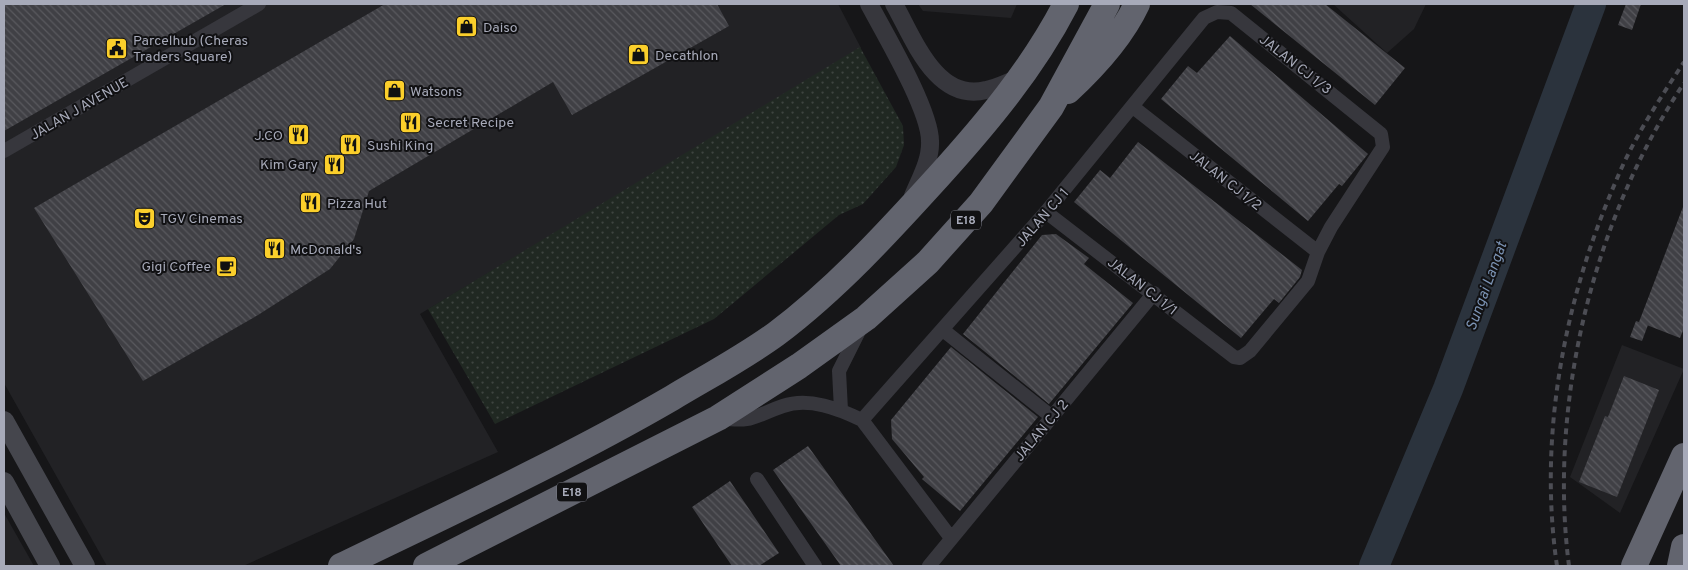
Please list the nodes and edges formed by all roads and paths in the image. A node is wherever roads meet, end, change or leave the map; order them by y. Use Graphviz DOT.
graph roads {
  1 [pos="259,4"];
  2 [pos="869,4"];
  3 [pos="894,4"];
  4 [pos="1066,4"];
  5 [pos="1107,4"];
  6 [pos="1137,4"];
  7 [pos="1217,12"];
  8 [pos="1020,78"];
  9 [pos="1050,107"];
  10 [pos="1133,107"];
  11 [pos="4,151"];
  12 [pos="906,212"];
  13 [pos="1046,212"];
  14 [pos="1318,252"];
  15 [pos="1154,293"];
  16 [pos="866,318"];
  17 [pos="943,330"];
  18 [pos="841,410"];
  19 [pos="1052,417"];
  20 [pos="718,418"];
  21 [pos="862,420"];
  22 [pos="4,421"];
  23 [pos="1684,456"];
  24 [pos="757,479"];
  25 [pos="4,482"];
  26 [pos="951,538"];
  27 [pos="1684,548"];
  28 [pos="50,566"];
  29 [pos="86,566"];
  30 [pos="341,566"];
  31 [pos="426,566"];
  32 [pos="815,566"];
  33 [pos="929,566"];
  34 [pos="1634,566"];
  35 [pos="1680,566"];
  1 -- 11 [label="street, JALAN J AVENUE"];
  2 -- 12 [label="street"];
  3 -- 8 [label="street"];
  4 -- 8 [label="highway, E18"];
  5 -- 9 [label="highway, E18"];
  6 -- 9 [label="highway"];
  7 -- 10 [label="street, JALAN CJ 1"];
  7 -- 14 [label="street, JALAN CJ 1/3"];
  8 -- 12 [label="highway, E18"];
  9 -- 16 [label="highway, E18"];
  10 -- 13 [label="street, JALAN CJ 1"];
  10 -- 14 [label="street, JALAN CJ 1/2"];
  12 -- 30 [label="highway, E18"];
  13 -- 15 [label="street, JALAN CJ 1/1"];
  13 -- 17 [label="street, JALAN CJ 1"];
  14 -- 15 [label="street, JALAN CJ 1/1"];
  15 -- 19 [label="street, JALAN CJ 2"];
  16 -- 18 [label="street"];
  16 -- 20 [label="highway, E18"];
  17 -- 19 [label="street"];
  17 -- 21 [label="street, JALAN CJ 1"];
  18 -- 20 [label="street"];
  18 -- 21 [label="street"];
  19 -- 26 [label="street, JALAN CJ 2"];
  20 -- 31 [label="highway, E18"];
  21 -- 26 [label="street"];
  22 -- 29 [label="main road"];
  23 -- 34 [label="highway"];
  24 -- 32 [label="street"];
  25 -- 28 [label="main road"];
  26 -- 33 [label="street, JALAN CJ 2"];
  27 -- 35 [label="highway"];
}
